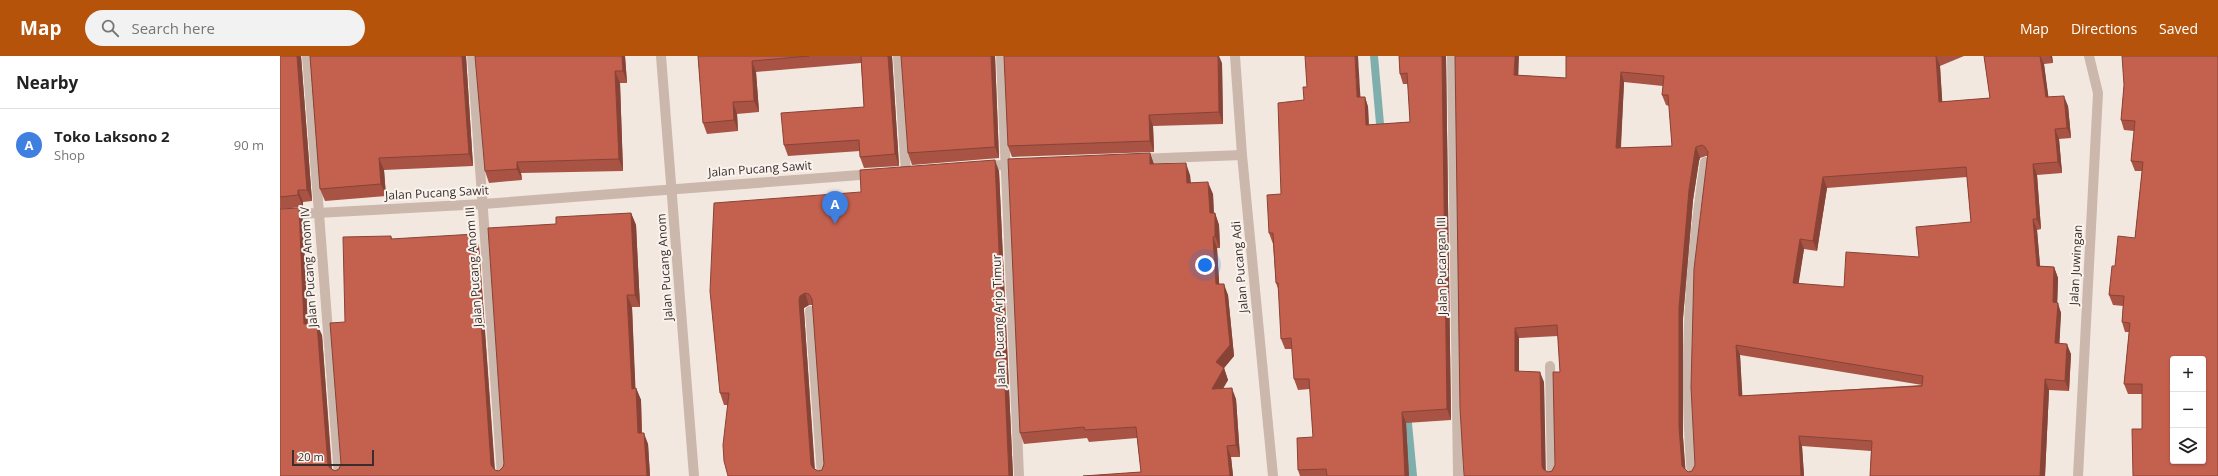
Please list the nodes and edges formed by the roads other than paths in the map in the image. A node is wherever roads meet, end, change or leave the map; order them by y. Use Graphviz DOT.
graph roads {
  1 [pos="307,56"];
  2 [pos="472,56"];
  3 [pos="661,56"];
  4 [pos="898,56"];
  5 [pos="1001,56"];
  6 [pos="1235,56"];
  7 [pos="1452,56"];
  8 [pos="2089,56"];
  9 [pos="1242,155"];
  10 [pos="1124,159"];
  11 [pos="1705,162"];
  12 [pos="1030,163"];
  13 [pos="1006,164"];
  14 [pos="975,167"];
  15 [pos="906,172"];
  16 [pos="883,173"];
  17 [pos="672,189"];
  18 [pos="483,204"];
  19 [pos="318,213"];
  20 [pos="280,215"];
  21 [pos="810,311"];
  22 [pos="1550,366"];
  23 [pos="339,476"];
  24 [pos="502,476"];
  25 [pos="694,476"];
  26 [pos="822,476"];
  27 [pos="1019,476"];
  28 [pos="1273,476"];
  29 [pos="1458,476"];
  30 [pos="1552,476"];
  31 [pos="1692,476"];
  32 [pos="2078,476"];
  1 -- 19 [label="street, Jalan Pucang Anom IV"];
  2 -- 18 [label="street, Jalan Pucang Anom III"];
  3 -- 17 [label="street, Jalan Pucang Anom"];
  4 -- 15 [label="street"];
  5 -- 13 [label="street, Jalan Pucang Arjo Timur"];
  6 -- 9 [label="street, Jalan Pucang Adi"];
  7 -- 29 [label="street, Jalan Pucangan III"];
  8 -- 32 [label="street, Jalan Juwingan"];
  9 -- 10 [label="street"];
  9 -- 28 [label="street, Jalan Pucang Adi"];
  11 -- 31 [label="street"];
  12 -- 13 [label="street"];
  13 -- 14 [label="street"];
  13 -- 27 [label="street, Jalan Pucang Arjo Timur"];
  16 -- 17 [label="street, Jalan Pucang Sawit"];
  17 -- 18 [label="street, Jalan Pucang Sawit"];
  17 -- 25 [label="street, Jalan Pucang Anom"];
  18 -- 19 [label="street, Jalan Pucang Sawit"];
  18 -- 24 [label="street, Jalan Pucang Anom III"];
  19 -- 20 [label="street, Jalan Pucang Sawit"];
  19 -- 23 [label="street, Jalan Pucang Anom IV"];
  21 -- 26 [label="street"];
  22 -- 30 [label="street"];
}
